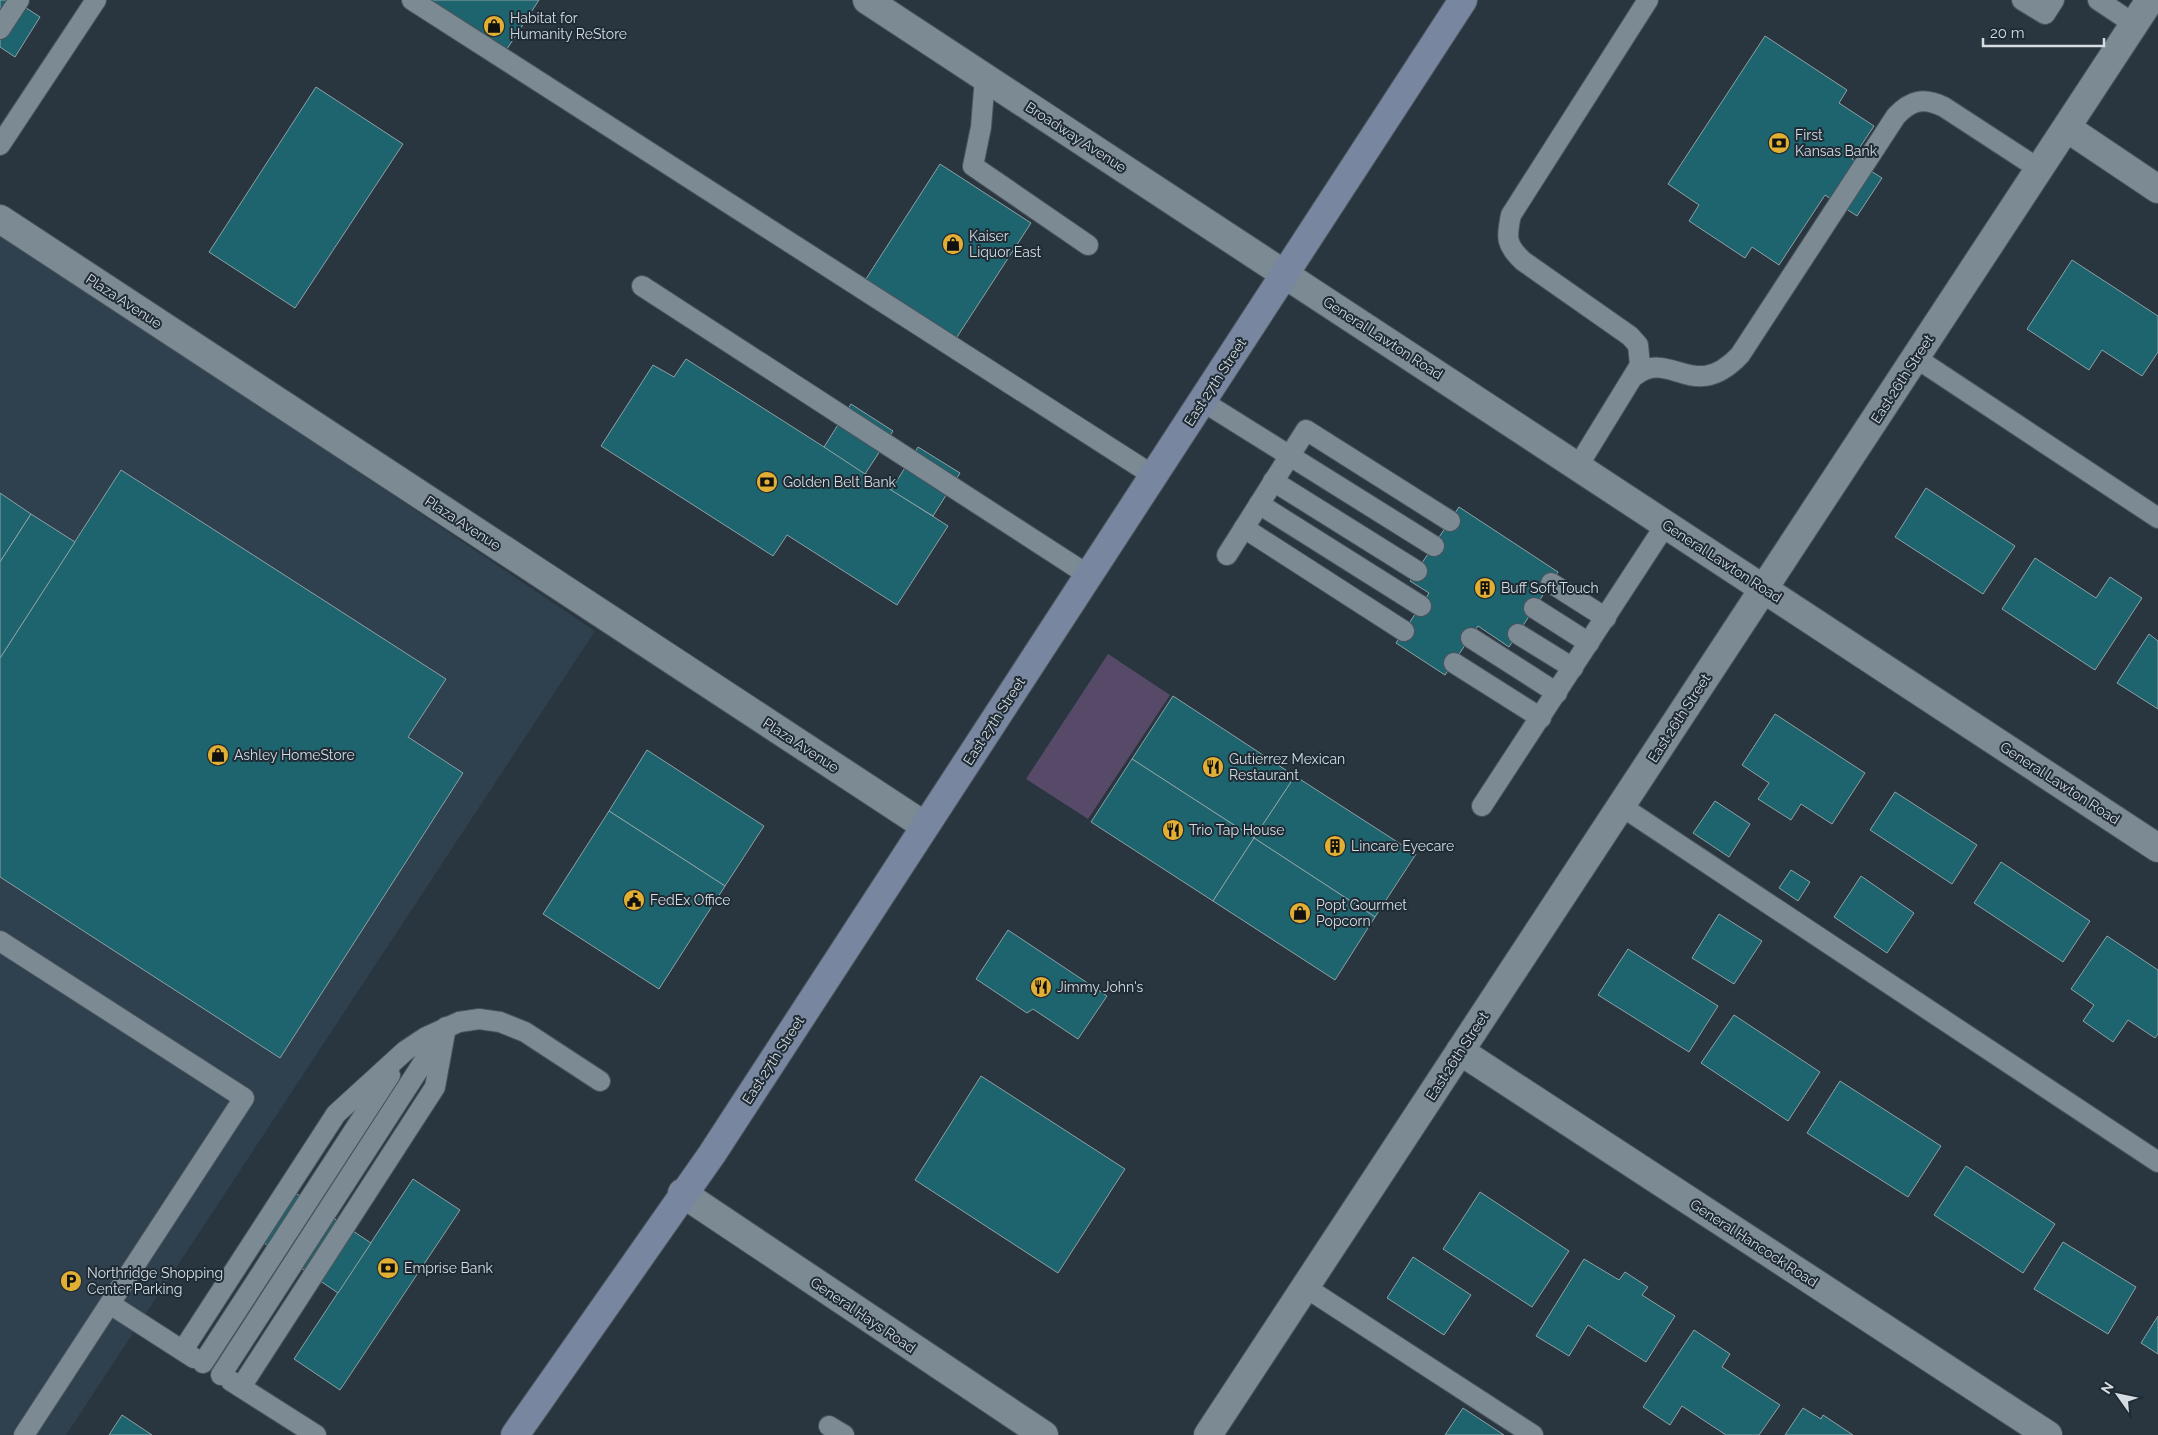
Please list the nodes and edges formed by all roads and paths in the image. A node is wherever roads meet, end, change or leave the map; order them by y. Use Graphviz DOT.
graph roads {
  1 [pos="19,0"];
  2 [pos="96,0"];
  3 [pos="412,0"];
  4 [pos="867,0"];
  5 [pos="1463,0"];
  6 [pos="1648,0"];
  7 [pos="2022,0"];
  8 [pos="2054,0"];
  9 [pos="2098,0"];
  10 [pos="2150,0"];
  11 [pos="2134,24"];
  12 [pos="0,29"];
  13 [pos="985,77"];
  14 [pos="2067,128"];
  15 [pos="0,145"];
  16 [pos="2039,169"];
  17 [pos="2158,188"];
  18 [pos="0,219"];
  19 [pos="1088,245"];
  20 [pos="1285,274"];
  21 [pos="642,286"];
  22 [pos="1916,358"];
  23 [pos="1636,374"];
  24 [pos="1202,401"];
  25 [pos="1289,456"];
  26 [pos="1578,466"];
  27 [pos="1154,476"];
  28 [pos="1273,481"];
  29 [pos="1259,504"];
  30 [pos="2158,518"];
  31 [pos="1450,520"];
  32 [pos="1666,524"];
  33 [pos="1244,528"];
  34 [pos="1434,546"];
  35 [pos="1227,555"];
  36 [pos="1417,571"];
  37 [pos="1088,575"];
  38 [pos="1551,583"];
  39 [pos="1764,588"];
  40 [pos="1421,606"];
  41 [pos="1534,608"];
  42 [pos="1606,618"];
  43 [pos="1404,631"];
  44 [pos="1518,634"];
  45 [pos="1471,638"];
  46 [pos="1590,643"];
  47 [pos="1454,663"];
  48 [pos="1573,668"];
  49 [pos="1557,692"];
  50 [pos="1541,718"];
  51 [pos="1482,806"];
  52 [pos="1621,806"];
  53 [pos="926,826"];
  54 [pos="2158,848"];
  55 [pos="0,941"];
  56 [pos="446,1027"];
  57 [pos="405,1051"];
  58 [pos="1460,1051"];
  59 [pos="600,1081"];
  60 [pos="2158,1162"];
  61 [pos="682,1194"];
  62 [pos="1305,1287"];
  63 [pos="110,1304"];
  64 [pos="183,1350"];
  65 [pos="203,1363"];
  66 [pos="221,1375"];
  67 [pos="241,1388"];
  68 [pos="24,1435"];
  69 [pos="316,1435"];
  70 [pos="515,1435"];
  71 [pos="1044,1435"];
  72 [pos="1208,1435"];
  73 [pos="1533,1435"];
  74 [pos="2048,1435"];
  1 -- 12 [label="lane"];
  2 -- 15 [label="lane"];
  3 -- 27 [label="lane"];
  4 -- 13 [label="street, Broadway Avenue"];
  5 -- 20 [label="main road, East 27th Street"];
  6 -- 23 [label="lane"];
  7 -- 8 [label="lane"];
  9 -- 11 [label="lane"];
  10 -- 11 [label="street, East 26th Street"];
  11 -- 14 [label="street, East 26th Street"];
  13 -- 19 [label="lane"];
  13 -- 20 [label="street, Broadway Avenue"];
  14 -- 16 [label="street, East 26th Street"];
  14 -- 17 [label="street"];
  16 -- 22 [label="street, East 26th Street"];
  16 -- 23 [label="lane"];
  18 -- 53 [label="street, Plaza Avenue"];
  20 -- 24 [label="main road, East 27th Street"];
  20 -- 26 [label="street, General Lawton Road"];
  21 -- 37 [label="lane"];
  22 -- 30 [label="lane"];
  22 -- 39 [label="street, East 26th Street"];
  23 -- 26 [label="lane"];
  24 -- 25 [label="lane"];
  24 -- 27 [label="main road, East 27th Street"];
  25 -- 28 [label="lane"];
  25 -- 31 [label="lane"];
  25 -- 34 [label="lane"];
  26 -- 32 [label="street, General Lawton Road"];
  27 -- 37 [label="main road, East 27th Street"];
  28 -- 29 [label="lane"];
  28 -- 36 [label="lane"];
  29 -- 33 [label="lane"];
  29 -- 40 [label="lane"];
  32 -- 39 [label="street, General Lawton Road"];
  32 -- 42 [label="lane"];
  33 -- 35 [label="lane"];
  33 -- 43 [label="lane"];
  37 -- 53 [label="main road, East 27th Street"];
  38 -- 42 [label="lane"];
  39 -- 52 [label="street, East 26th Street"];
  39 -- 54 [label="street, General Lawton Road"];
  41 -- 46 [label="lane"];
  42 -- 46 [label="lane"];
  44 -- 48 [label="lane"];
  45 -- 49 [label="lane"];
  46 -- 48 [label="lane"];
  47 -- 50 [label="lane"];
  48 -- 49 [label="lane"];
  49 -- 50 [label="lane"];
  50 -- 51 [label="lane"];
  52 -- 58 [label="street, East 26th Street"];
  52 -- 60 [label="lane"];
  53 -- 61 [label="main road, East 27th Street"];
  55 -- 63 [label="lane"];
  56 -- 57 [label="lane"];
  56 -- 59 [label="lane"];
  56 -- 66 [label="lane"];
  56 -- 67 [label="lane"];
  57 -- 64 [label="lane"];
  57 -- 65 [label="lane"];
  58 -- 62 [label="street, East 26th Street"];
  58 -- 74 [label="street, General Hancock Road"];
  61 -- 70 [label="main road, East 27th Street"];
  61 -- 71 [label="street, General Hays Road"];
  62 -- 72 [label="street, East 26th Street"];
  62 -- 73 [label="lane"];
  63 -- 64 [label="lane"];
  63 -- 68 [label="lane"];
  64 -- 65 [label="lane"];
  65 -- 66 [label="lane"];
  66 -- 67 [label="lane"];
  67 -- 69 [label="lane"];
}
